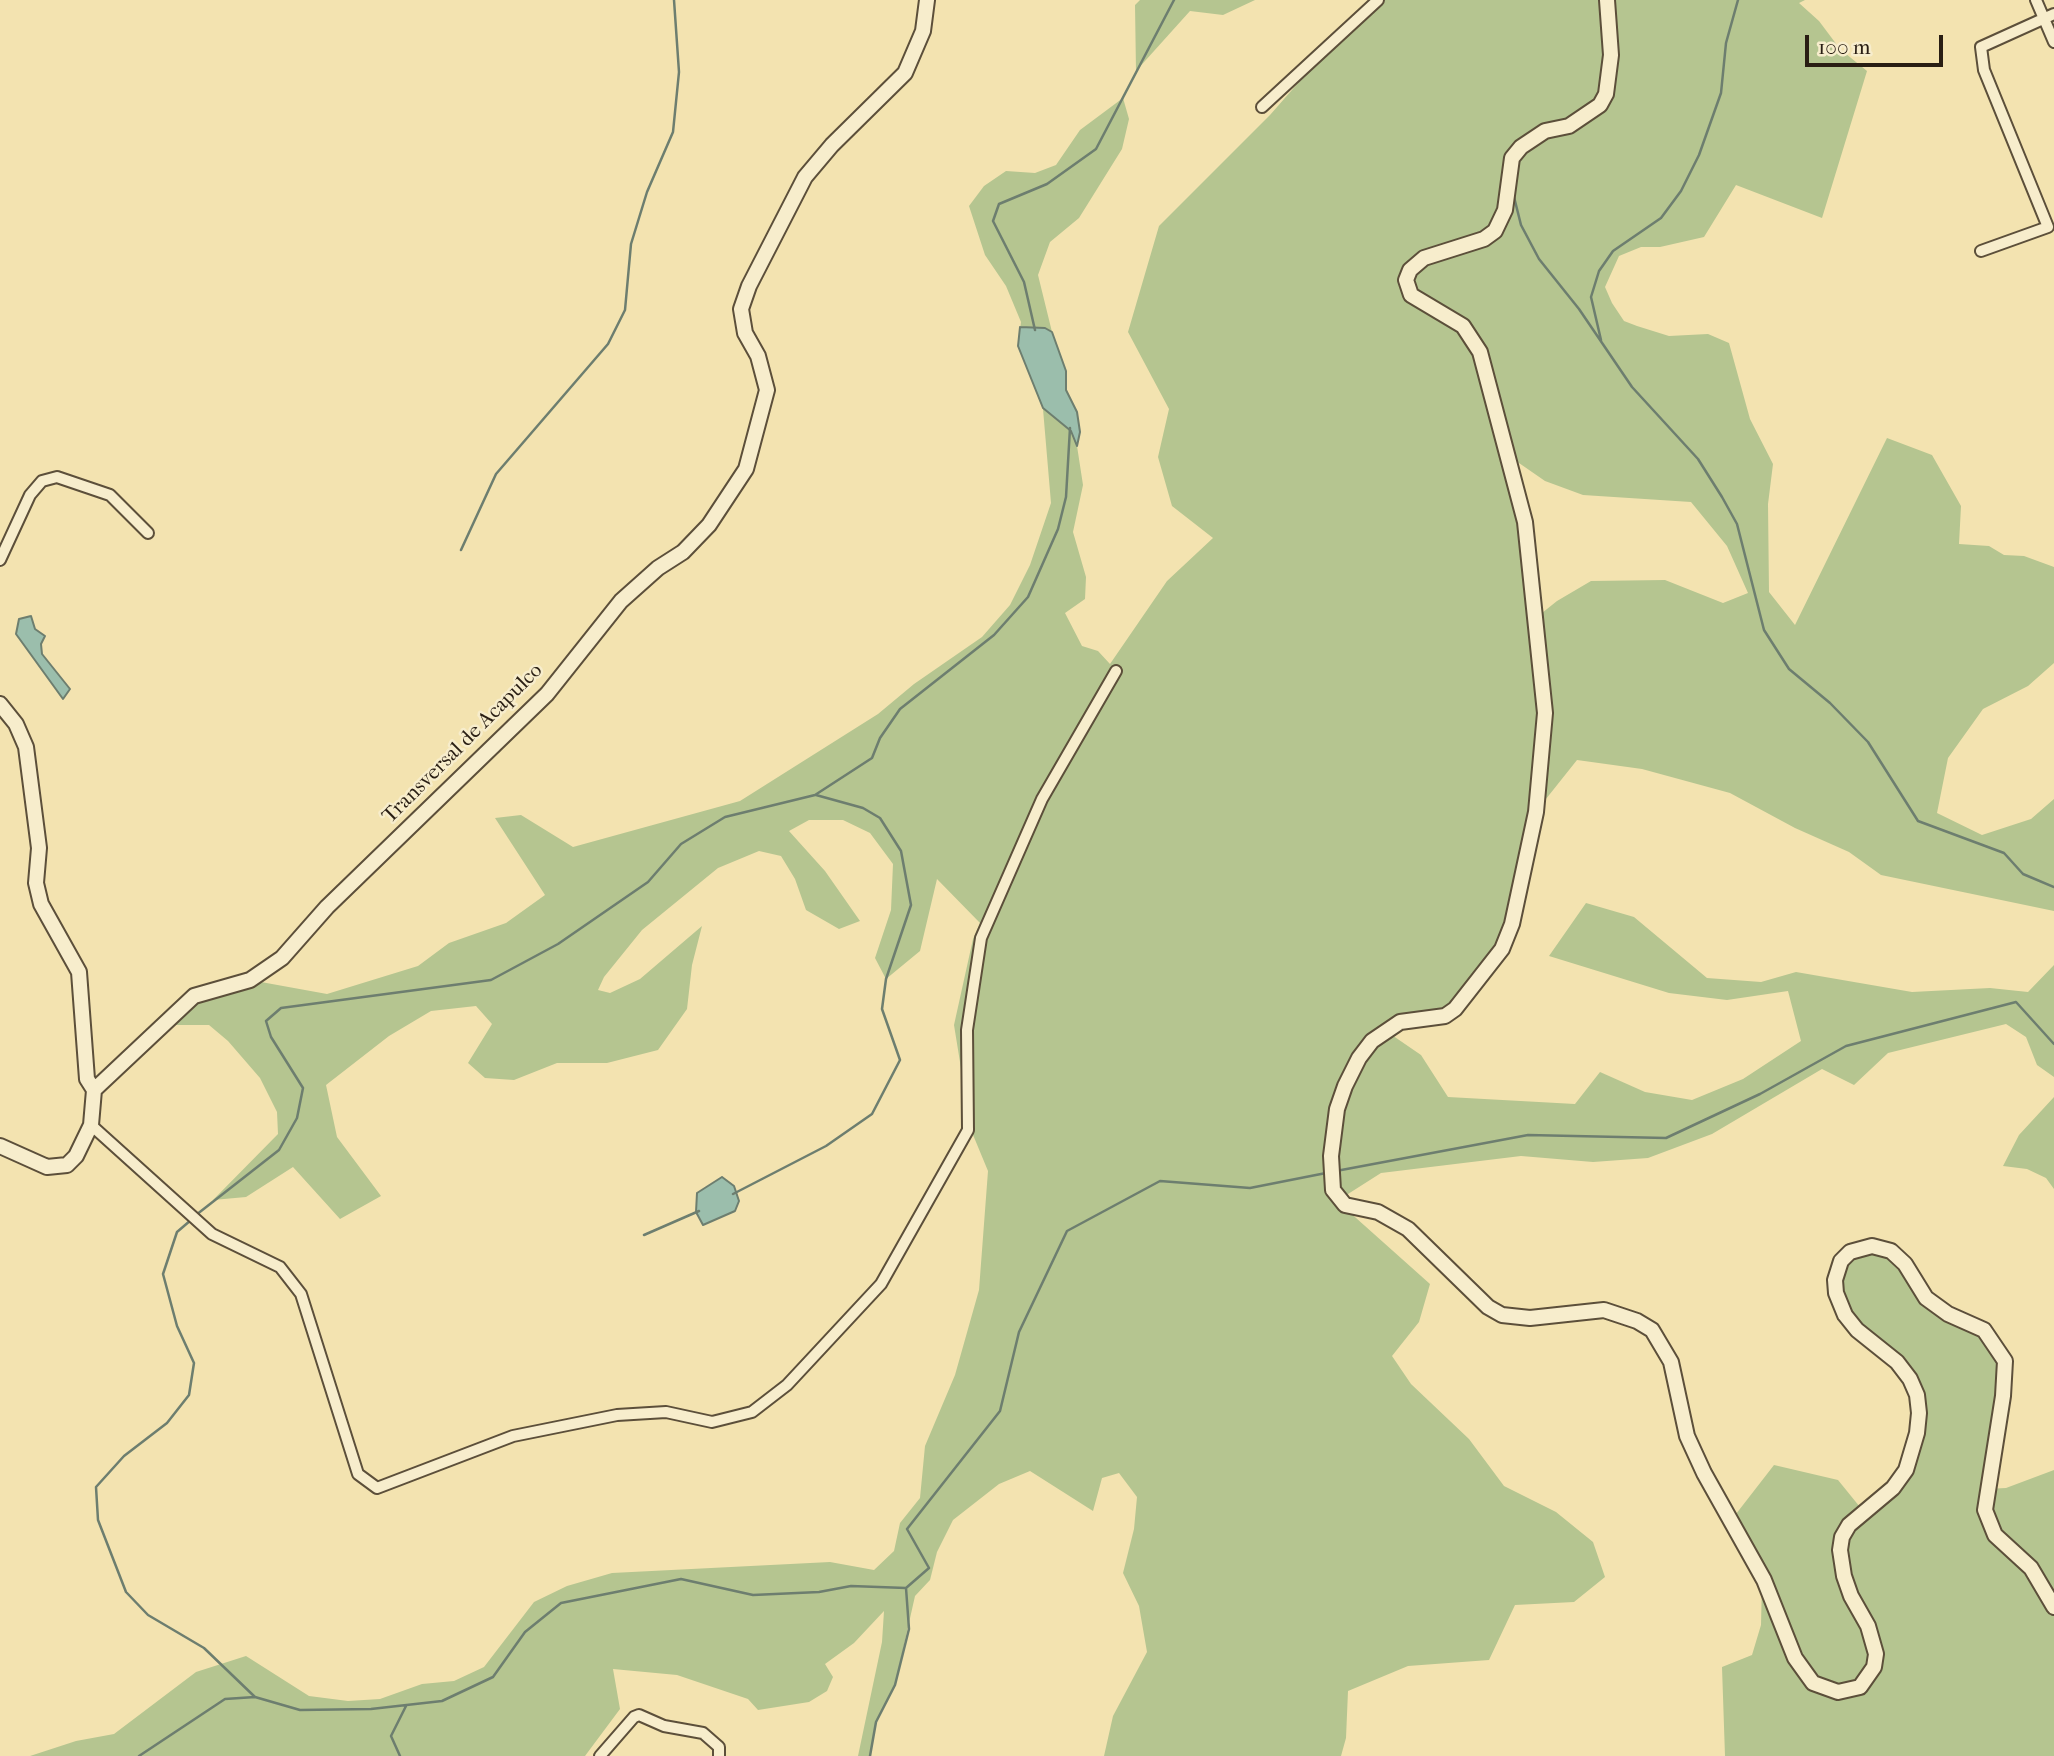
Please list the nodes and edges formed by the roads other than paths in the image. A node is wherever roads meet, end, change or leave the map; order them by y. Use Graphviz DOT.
graph roads {
  1 [pos="927,0"];
  2 [pos="1378,0"];
  3 [pos="1607,0"];
  4 [pos="2036,0"];
  5 [pos="2049,16"];
  6 [pos="2054,42"];
  7 [pos="1262,107"];
  8 [pos="1981,251"];
  9 [pos="148,533"];
  10 [pos="0,560"];
  11 [pos="1116,671"];
  12 [pos="0,705"];
  13 [pos="94,1090"];
  14 [pos="91,1125"];
  15 [pos="0,1146"];
  16 [pos="2053,1602"];
  17 [pos="600,1756"];
  18 [pos="719,1756"];
  1 -- 13 [label="street, Transversal de Acapulco"];
  2 -- 7 [label="street"];
  3 -- 16 [label="street"];
  4 -- 5 [label="street"];
  5 -- 6 [label="street"];
  5 -- 8 [label="street"];
  9 -- 10 [label="street"];
  11 -- 14 [label="street"];
  12 -- 13 [label="street"];
  13 -- 14 [label="street"];
  14 -- 15 [label="street"];
  17 -- 18 [label="street"];
}
